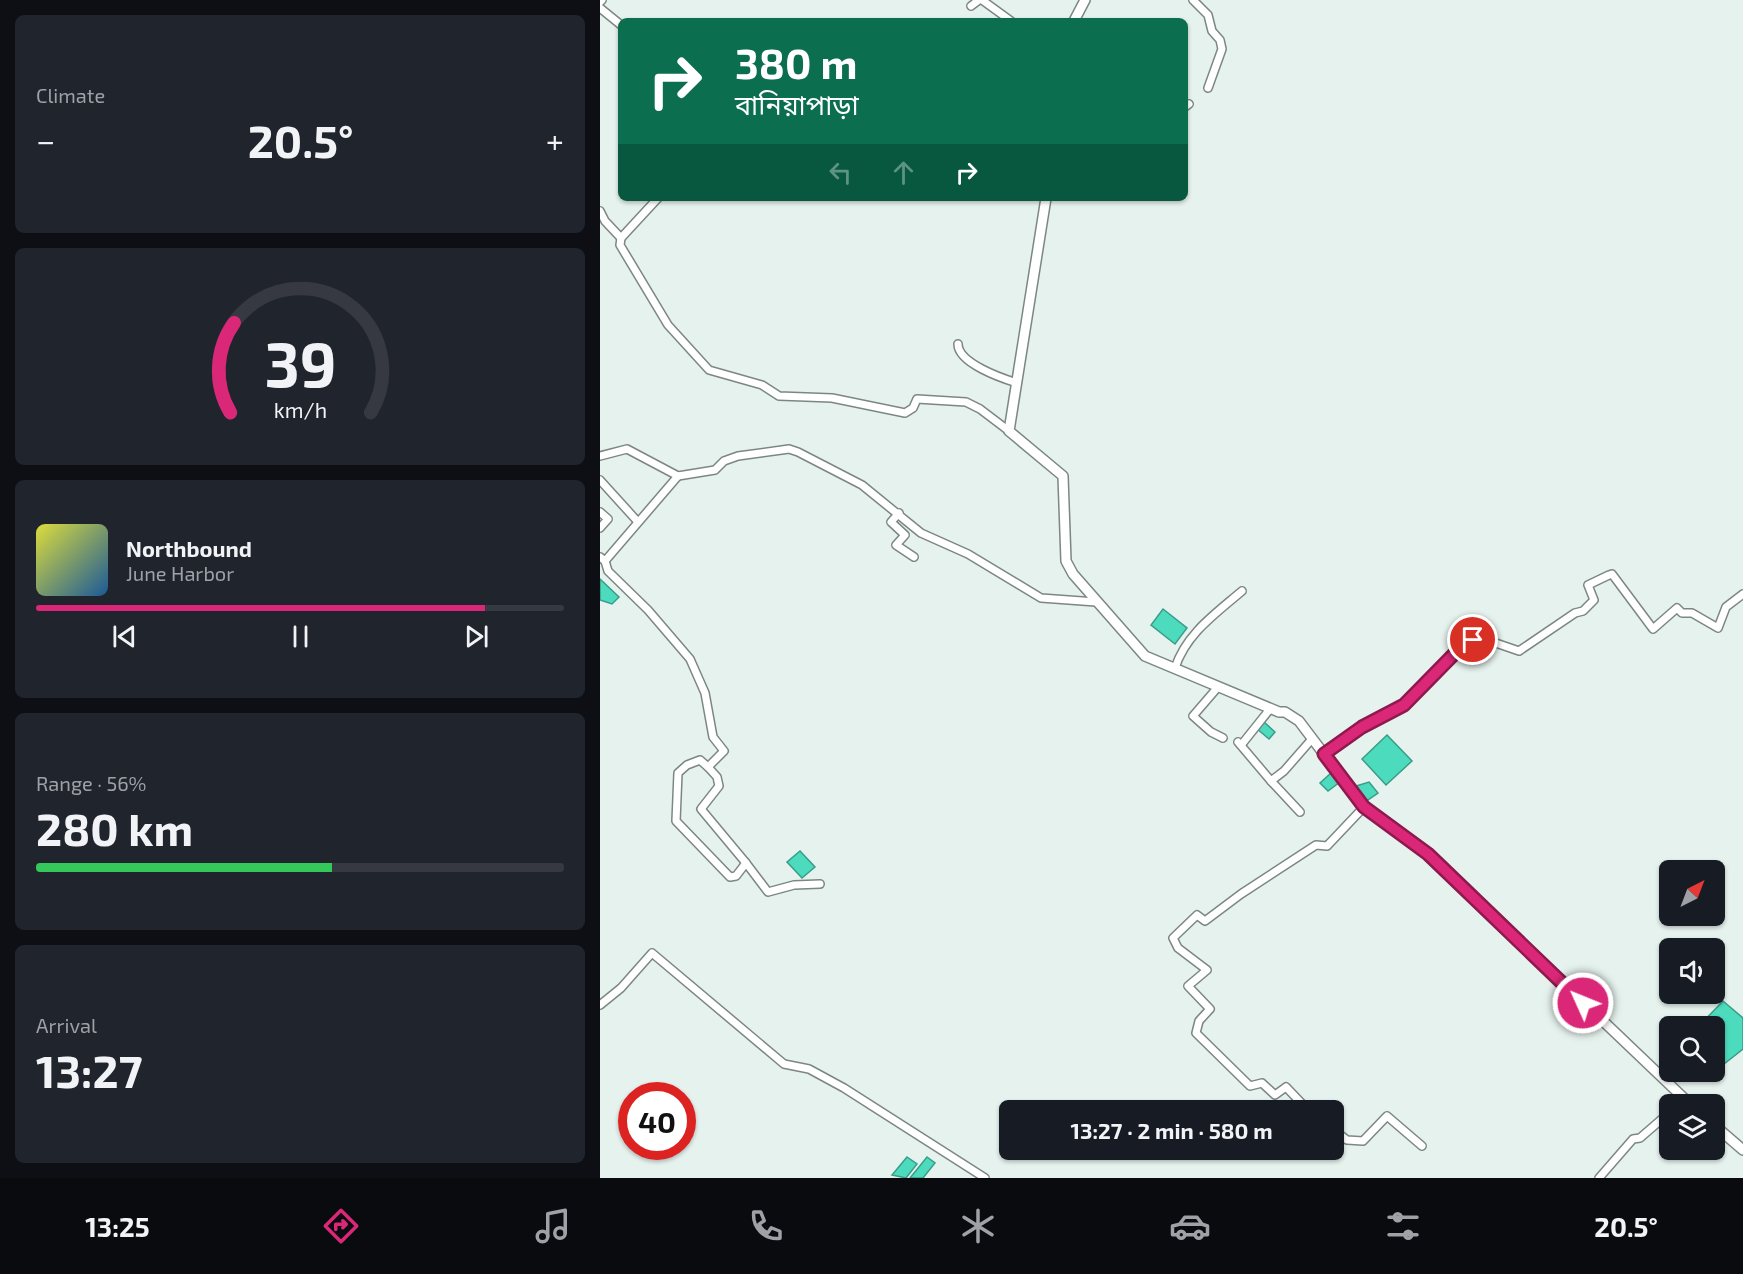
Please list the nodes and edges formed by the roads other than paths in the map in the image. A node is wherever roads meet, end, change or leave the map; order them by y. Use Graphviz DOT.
graph roads {
  1 [pos="981,0"];
  2 [pos="1085,0"];
  3 [pos="1193,0"];
  4 [pos="971,6"];
  5 [pos="600,8"];
  6 [pos="1007,18"];
  7 [pos="1076,18"];
  8 [pos="618,23"];
  9 [pos="1208,88"];
  10 [pos="655,201"];
  11 [pos="1046,201"];
  12 [pos="600,211"];
  13 [pos="621,238"];
  14 [pos="958,344"];
  15 [pos="1017,383"];
  16 [pos="1009,431"];
  17 [pos="600,456"];
  18 [pos="678,476"];
  19 [pos="600,480"];
  20 [pos="600,512"];
  21 [pos="899,513"];
  22 [pos="638,522"];
  23 [pos="600,528"];
  24 [pos="914,557"];
  25 [pos="602,559"];
  26 [pos="1242,591"];
  27 [pos="1743,594"];
  28 [pos="1096,602"];
  29 [pos="1174,668"];
  30 [pos="1218,687"];
  31 [pos="1270,708"];
  32 [pos="1223,738"];
  33 [pos="1312,739"];
  34 [pos="1324,754"];
  35 [pos="708,767"];
  36 [pos="1272,781"];
  37 [pos="1364,807"];
  38 [pos="1300,812"];
  39 [pos="746,863"];
  40 [pos="820,884"];
  41 [pos="600,1005"];
  42 [pos="1676,1094"];
  43 [pos="1298,1100"];
  44 [pos="1659,1122"];
  45 [pos="1725,1134"];
  46 [pos="1344,1138"];
  47 [pos="1422,1146"];
  48 [pos="1743,1150"];
  49 [pos="985,1178"];
  50 [pos="1599,1178"];
  1 -- 4 [label="street"];
  1 -- 6 [label="street"];
  2 -- 7 [label="street"];
  3 -- 9 [label="street"];
  5 -- 8 [label="street"];
  10 -- 13 [label="street"];
  11 -- 15 [label="street"];
  12 -- 13 [label="street"];
  13 -- 16 [label="street"];
  14 -- 15 [label="street"];
  15 -- 16 [label="street"];
  16 -- 28 [label="street"];
  17 -- 18 [label="street"];
  18 -- 21 [label="street"];
  18 -- 22 [label="street"];
  19 -- 22 [label="street"];
  20 -- 23 [label="street"];
  21 -- 24 [label="street"];
  21 -- 28 [label="street"];
  22 -- 25 [label="street"];
  25 -- 35 [label="street"];
  26 -- 29 [label="street"];
  27 -- 34 [label="street"];
  28 -- 29 [label="street"];
  29 -- 30 [label="street"];
  30 -- 31 [label="street"];
  30 -- 32 [label="street"];
  31 -- 33 [label="street"];
  31 -- 36 [label="street"];
  33 -- 34 [label="street"];
  33 -- 36 [label="street"];
  34 -- 37 [label="street"];
  35 -- 39 [label="street"];
  35 -- 39 [label="street"];
  36 -- 38 [label="street"];
  37 -- 42 [label="street"];
  37 -- 43 [label="street"];
  39 -- 40 [label="street"];
  41 -- 49 [label="street"];
  44 -- 50 [label="street"];
  45 -- 48 [label="street"];
  46 -- 47 [label="street"];
}
